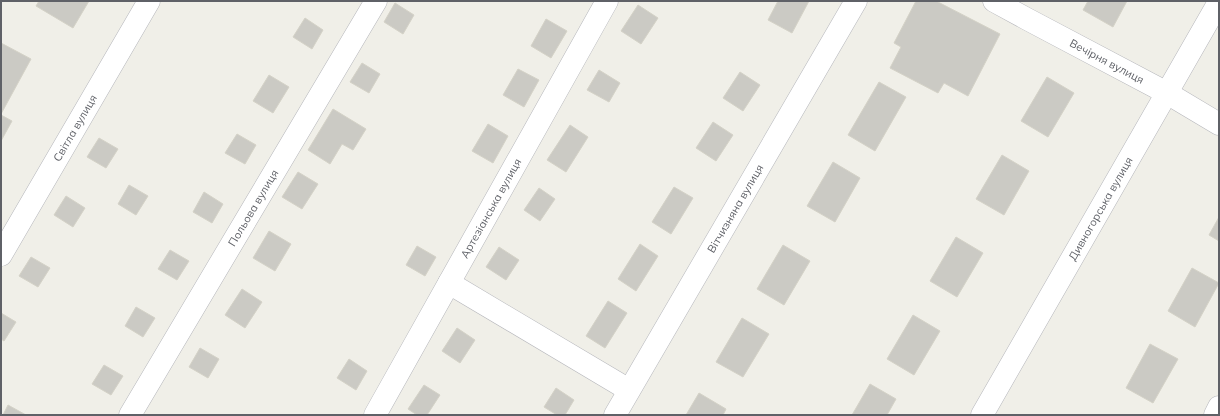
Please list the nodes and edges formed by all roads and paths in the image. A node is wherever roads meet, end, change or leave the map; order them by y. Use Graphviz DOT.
graph roads {
  1 [pos="149,1"];
  2 [pos="376,1"];
  3 [pos="608,1"];
  4 [pos="856,1"];
  5 [pos="994,1"];
  6 [pos="1219,2"];
  7 [pos="1167,93"];
  8 [pos="1219,124"];
  9 [pos="1,255"];
  10 [pos="449,283"];
  11 [pos="629,390"];
  12 [pos="1219,407"];
  13 [pos="130,415"];
  14 [pos="375,415"];
  15 [pos="615,415"];
  16 [pos="982,415"];
  17 [pos="1214,415"];
  1 -- 9 [label="street, Світла вулиця"];
  2 -- 13 [label="street, Польова вулиця"];
  3 -- 10 [label="street, Артезіанська вулиця"];
  4 -- 11 [label="street, Вітчизняна вулиця"];
  5 -- 7 [label="street, Вечірня вулиця"];
  6 -- 7 [label="street, Дивногорська вулиця"];
  7 -- 8 [label="street, Вечірня вулиця"];
  7 -- 16 [label="street, Дивногорська вулиця"];
  10 -- 11 [label="street"];
  10 -- 14 [label="street, Артезіанська вулиця"];
  11 -- 15 [label="street, Вітчизняна вулиця"];
  12 -- 17 [label="street"];
}
